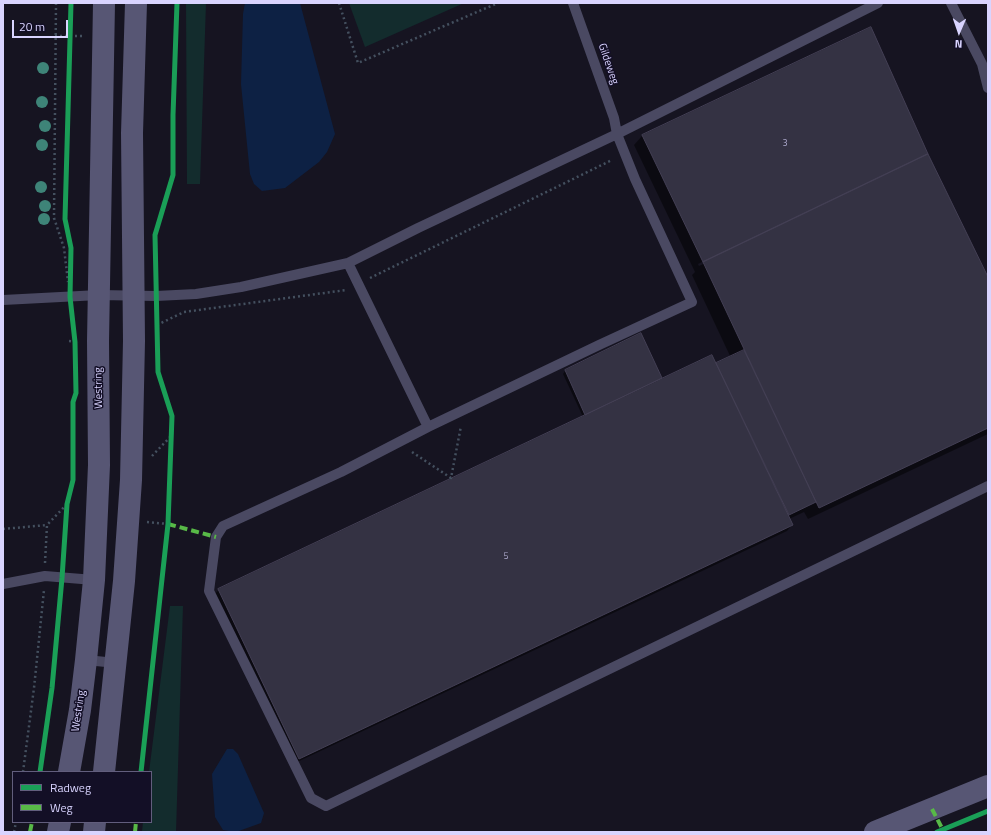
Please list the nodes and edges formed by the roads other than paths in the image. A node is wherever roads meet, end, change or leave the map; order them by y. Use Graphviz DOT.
graph roads {
  1 [pos="104,3"];
  2 [pos="136,3"];
  3 [pos="574,3"];
  4 [pos="878,3"];
  5 [pos="951,3"];
  6 [pos="988,88"];
  7 [pos="617,134"];
  8 [pos="348,263"];
  9 [pos="99,295"];
  10 [pos="134,296"];
  11 [pos="3,300"];
  12 [pos="428,427"];
  13 [pos="988,486"];
  14 [pos="94,580"];
  15 [pos="3,584"];
  16 [pos="86,660"];
  17 [pos="116,663"];
  18 [pos="69,771"];
  19 [pos="104,771"];
  20 [pos="988,786"];
  21 [pos="875,832"];
  1 -- 9 [label="main road, Westring"];
  2 -- 10 [label="main road"];
  3 -- 7 [label="lane, Gildeweg"];
  4 -- 7 [label="lane"];
  5 -- 6 [label="lane"];
  7 -- 8 [label="lane"];
  7 -- 12 [label="lane, Gildeweg"];
  8 -- 10 [label="lane"];
  8 -- 12 [label="lane"];
  9 -- 10 [label="lane"];
  9 -- 11 [label="lane"];
  9 -- 14 [label="main road, Westring"];
  10 -- 17 [label="main road"];
  12 -- 13 [label="lane"];
  14 -- 15 [label="lane"];
  14 -- 16 [label="main road, Westring"];
  16 -- 17 [label="lane"];
  16 -- 18 [label="main road, Westring"];
  17 -- 19 [label="main road"];
  20 -- 21 [label="main road"];
}
